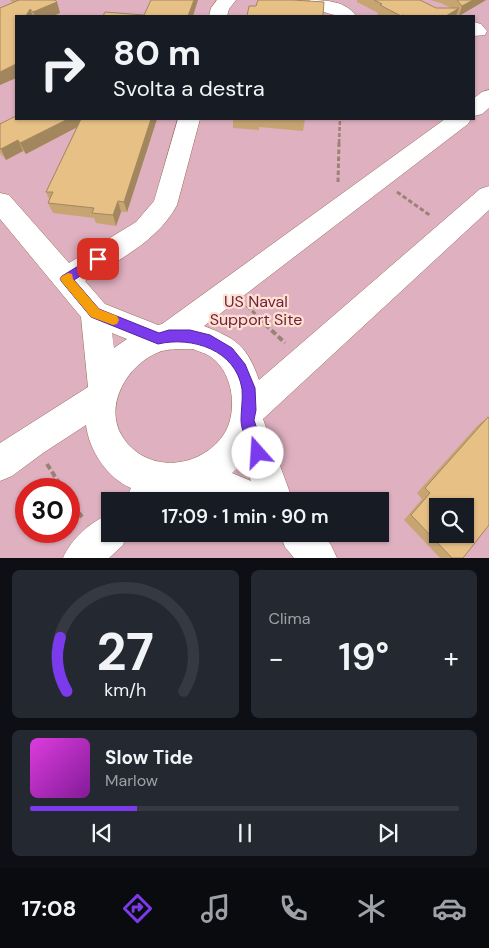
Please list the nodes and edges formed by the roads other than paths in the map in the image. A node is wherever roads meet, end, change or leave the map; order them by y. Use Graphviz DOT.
graph roads {
  1 [pos="227,0"];
  2 [pos="318,0"];
  3 [pos="218,15"];
  4 [pos="345,15"];
  5 [pos="475,88"];
  6 [pos="489,96"];
  7 [pos="475,108"];
  8 [pos="190,120"];
  9 [pos="459,120"];
  10 [pos="489,195"];
  11 [pos="0,202"];
  12 [pos="66,279"];
  13 [pos="95,313"];
  14 [pos="164,337"];
  15 [pos="103,393"];
  16 [pos="248,415"];
  17 [pos="0,464"];
  18 [pos="168,486"];
  19 [pos="204,492"];
  20 [pos="271,492"];
  21 [pos="101,540"];
  22 [pos="305,542"];
  23 [pos="82,558"];
  24 [pos="318,558"];
  1 -- 3 [label="street"];
  2 -- 4 [label="street"];
  5 -- 6 [label="street"];
  6 -- 7 [label="street"];
  8 -- 12 [label="street"];
  9 -- 14 [label="street"];
  10 -- 16 [label="street"];
  11 -- 12 [label="street"];
  12 -- 13 [label="street"];
  13 -- 14 [label="street"];
  13 -- 15 [label="street"];
  14 -- 15 [label="street"];
  14 -- 16 [label="street"];
  15 -- 17 [label="street"];
  15 -- 18 [label="street"];
  16 -- 18 [label="street"];
  16 -- 20 [label="street"];
  18 -- 19 [label="street"];
  21 -- 23 [label="street"];
  22 -- 24 [label="street"];
}
